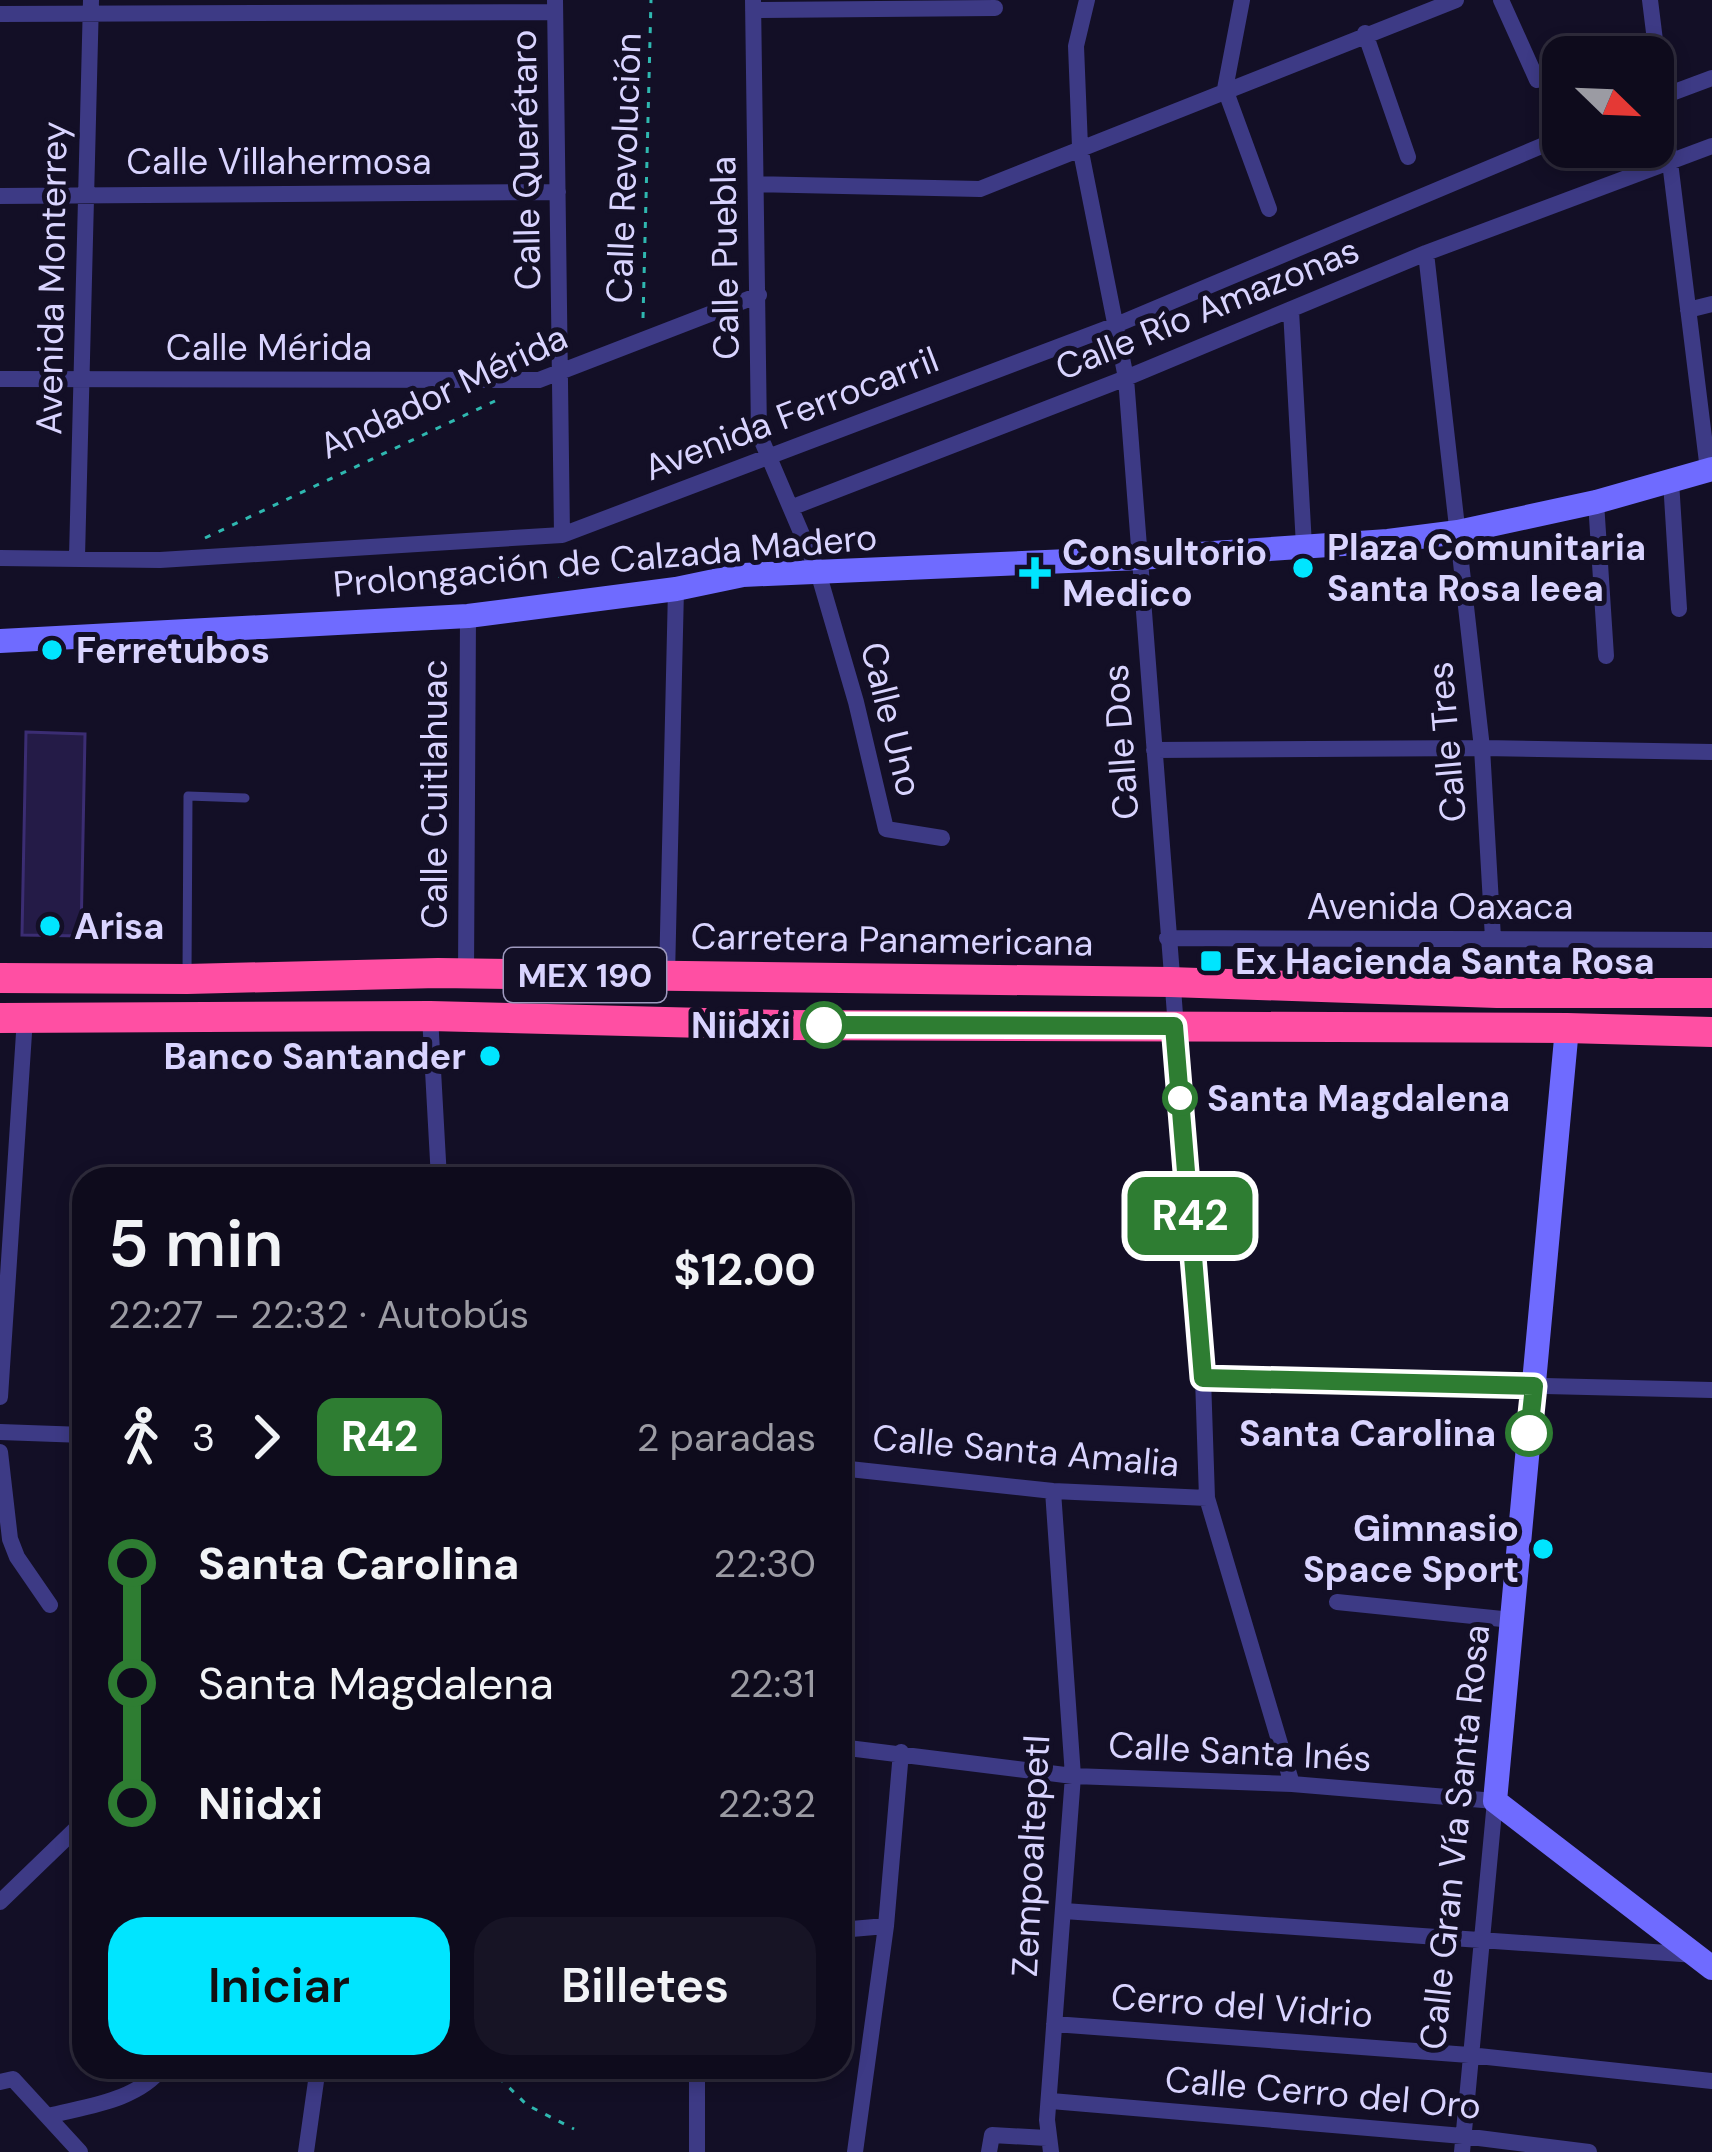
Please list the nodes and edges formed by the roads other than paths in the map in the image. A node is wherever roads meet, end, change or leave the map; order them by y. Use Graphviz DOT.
graph roads {
  1 [pos="1087,0"];
  2 [pos="1242,0"];
  3 [pos="1456,0"];
  4 [pos="1501,0"];
  5 [pos="1650,0"];
  6 [pos="753,5"];
  7 [pos="555,6"];
  8 [pos="91,7"];
  9 [pos="995,8"];
  10 [pos="0,14"];
  11 [pos="1365,33"];
  12 [pos="1653,36"];
  13 [pos="1712,78"];
  14 [pos="1537,80"];
  15 [pos="1225,89"];
  16 [pos="1674,92"];
  17 [pos="1542,146"];
  18 [pos="1712,146"];
  19 [pos="1080,147"];
  20 [pos="1408,158"];
  21 [pos="1674,159"];
  22 [pos="1650,168"];
  23 [pos="1669,168"];
  24 [pos="756,184"];
  25 [pos="558,192"];
  26 [pos="86,195"];
  27 [pos="0,196"];
  28 [pos="1269,208"];
  29 [pos="1426,253"];
  30 [pos="759,295"];
  31 [pos="1712,304"];
  32 [pos="1291,310"];
  33 [pos="1688,310"];
  34 [pos="1116,325"];
  35 [pos="561,373"];
  36 [pos="1126,378"];
  37 [pos="0,379"];
  38 [pos="81,380"];
  39 [pos="539,380"];
  40 [pos="770,456"];
  41 [pos="1710,470"];
  42 [pos="1671,481"];
  43 [pos="1596,502"];
  44 [pos="793,508"];
  45 [pos="1458,532"];
  46 [pos="562,535"];
  47 [pos="1304,547"];
  48 [pos="77,557"];
  49 [pos="1139,558"];
  50 [pos="0,559"];
  51 [pos="818,572"];
  52 [pos="676,589"];
  53 [pos="1678,609"];
  54 [pos="468,616"];
  55 [pos="0,641"];
  56 [pos="1606,656"];
  57 [pos="1482,748"];
  58 [pos="1154,750"];
  59 [pos="1712,752"];
  60 [pos="245,798"];
  61 [pos="942,838"];
  62 [pos="1167,938"];
  63 [pos="1493,938"];
  64 [pos="1712,940"];
  65 [pos="466,974"];
  66 [pos="668,976"];
  67 [pos="0,978"];
  68 [pos="187,980"];
  69 [pos="1171,982"];
  70 [pos="1712,993"];
  71 [pos="430,1016"];
  72 [pos="12,1018"];
  73 [pos="1174,1026"];
  74 [pos="1567,1028"];
  75 [pos="1712,1032"];
  76 [pos="438,1167"];
  77 [pos="1203,1378"];
  78 [pos="1534,1386"];
  79 [pos="1712,1390"];
  80 [pos="0,1397"];
  81 [pos="0,1432"];
  82 [pos="72,1435"];
  83 [pos="0,1452"];
  84 [pos="852,1469"];
  85 [pos="1053,1491"];
  86 [pos="1207,1498"];
  87 [pos="1337,1602"];
  88 [pos="50,1605"];
  89 [pos="1512,1620"];
  90 [pos="852,1748"];
  91 [pos="901,1752"];
  92 [pos="1073,1776"];
  93 [pos="1292,1784"];
  94 [pos="1495,1801"];
  95 [pos="72,1832"];
  96 [pos="0,1902"];
  97 [pos="1064,1911"];
  98 [pos="886,1926"];
  99 [pos="852,1929"];
  100 [pos="1479,1942"];
  101 [pos="1704,1962"];
  102 [pos="1054,2024"];
  103 [pos="1468,2055"];
  104 [pos="153,2079"];
  105 [pos="316,2079"];
  106 [pos="697,2079"];
  107 [pos="6,2080"];
  108 [pos="1712,2081"];
  109 [pos="1051,2101"];
  110 [pos="48,2116"];
  111 [pos="1462,2144"];
  112 [pos="1049,2145"];
  113 [pos="80,2152"];
  114 [pos="306,2152"];
  115 [pos="697,2152"];
  116 [pos="855,2152"];
  117 [pos="989,2152"];
  118 [pos="1589,2152"];
  1 -- 19 [label="street, Calle Dos"];
  2 -- 15 [label="street"];
  3 -- 11 [label="street"];
  4 -- 14 [label="street"];
  5 -- 12 [label="street"];
  6 -- 9 [label="street"];
  6 -- 24 [label="street, Calle Puebla"];
  7 -- 8 [label="street"];
  7 -- 25 [label="street, Calle Querétaro"];
  8 -- 10 [label="street"];
  8 -- 26 [label="street, Avenida Monterrey"];
  11 -- 15 [label="street"];
  11 -- 20 [label="street"];
  13 -- 16 [label="street"];
  15 -- 19 [label="street"];
  15 -- 28 [label="street"];
  17 -- 34 [label="street, Avenida Ferrocarril"];
  18 -- 21 [label="street, Calle Río Amazonas"];
  19 -- 24 [label="street"];
  19 -- 34 [label="street, Calle Dos"];
  22 -- 29 [label="street, Calle Río Amazonas"];
  23 -- 33 [label="street"];
  24 -- 30 [label="street, Calle Puebla"];
  25 -- 26 [label="street, Calle Villahermosa"];
  25 -- 35 [label="street, Calle Querétaro"];
  26 -- 27 [label="street, Calle Villahermosa"];
  26 -- 38 [label="street, Avenida Monterrey"];
  29 -- 32 [label="street, Calle Río Amazonas"];
  29 -- 45 [label="street, Calle Tres"];
  30 -- 35 [label="street, Andador Mérida"];
  30 -- 40 [label="street, Calle Puebla"];
  31 -- 33 [label="street"];
  32 -- 36 [label="street, Calle Río Amazonas"];
  32 -- 47 [label="street"];
  33 -- 41 [label="street"];
  34 -- 36 [label="street, Calle Dos"];
  34 -- 40 [label="street, Avenida Ferrocarril"];
  35 -- 39 [label="street, Andador Mérida"];
  35 -- 46 [label="street, Calle Querétaro"];
  36 -- 44 [label="street, Calle Río Amazonas"];
  36 -- 49 [label="street, Calle Dos"];
  37 -- 38 [label="street, Calle Mérida"];
  38 -- 39 [label="street, Calle Mérida"];
  38 -- 48 [label="street, Avenida Monterrey"];
  40 -- 44 [label="street, Calle Puebla"];
  40 -- 46 [label="street, Avenida Ferrocarril"];
  41 -- 42 [label="street, Prolongación de Calzada Madero"];
  42 -- 43 [label="street, Prolongación de Calzada Madero"];
  42 -- 53 [label="street"];
  43 -- 45 [label="street, Prolongación de Calzada Madero"];
  43 -- 56 [label="street"];
  44 -- 51 [label="street"];
  45 -- 47 [label="street, Prolongación de Calzada Madero"];
  45 -- 57 [label="street, Calle Tres"];
  46 -- 48 [label="street, Avenida Ferrocarril"];
  47 -- 49 [label="street, Prolongación de Calzada Madero"];
  48 -- 50 [label="street, Avenida Ferrocarril"];
  49 -- 51 [label="street, Prolongación de Calzada Madero"];
  49 -- 58 [label="street, Calle Dos"];
  51 -- 52 [label="street, Prolongación de Calzada Madero"];
  51 -- 61 [label="street, Calle Uno"];
  52 -- 54 [label="street, Prolongación de Calzada Madero"];
  52 -- 66 [label="street"];
  54 -- 55 [label="street, Prolongación de Calzada Madero"];
  54 -- 65 [label="street, Calle Cuitlahuac"];
  57 -- 58 [label="street"];
  57 -- 59 [label="street"];
  57 -- 63 [label="street, Calle Tres"];
  58 -- 62 [label="street, Calle Dos"];
  60 -- 68 [label="lane"];
  62 -- 63 [label="street, Avenida Oaxaca"];
  62 -- 69 [label="street, Calle Dos"];
  63 -- 64 [label="street, Avenida Oaxaca"];
  65 -- 66 [label="highway, Carretera Panamericana / MEX 190"];
  65 -- 68 [label="highway, Carretera Panamericana / MEX 190"];
  66 -- 69 [label="highway, Carretera Panamericana / MEX 190"];
  67 -- 68 [label="highway, Carretera Panamericana / MEX 190"];
  69 -- 70 [label="highway, Carretera Panamericana / MEX 190"];
  69 -- 73 [label="street, Calle Dos"];
  71 -- 72 [label="highway, MEX 190"];
  71 -- 73 [label="highway, MEX 190"];
  71 -- 76 [label="street"];
  72 -- 80 [label="street"];
  73 -- 74 [label="highway, MEX 190"];
  73 -- 77 [label="street, Calle Dos"];
  74 -- 75 [label="highway, MEX 190"];
  74 -- 78 [label="street, Calle Gran Vía Santa Rosa"];
  77 -- 78 [label="street"];
  77 -- 86 [label="street, Calle Dos"];
  78 -- 79 [label="street"];
  78 -- 89 [label="street, Calle Gran Vía Santa Rosa"];
  81 -- 82 [label="street"];
  83 -- 88 [label="street"];
  84 -- 85 [label="street, Calle Santa Amalia"];
  85 -- 86 [label="street, Calle Santa Amalia"];
  85 -- 92 [label="street, Zempoaltepetl"];
  86 -- 93 [label="street, Calle Dos"];
  87 -- 89 [label="street"];
  89 -- 94 [label="street, Calle Gran Vía Santa Rosa"];
  90 -- 91 [label="street, Calle Santa Inés"];
  91 -- 92 [label="street, Calle Santa Inés"];
  91 -- 98 [label="street"];
  92 -- 93 [label="street, Calle Santa Inés"];
  92 -- 97 [label="street, Zempoaltepetl"];
  93 -- 94 [label="street, Calle Santa Inés"];
  94 -- 100 [label="street, Calle Gran Vía Santa Rosa"];
  94 -- 101 [label="street"];
  95 -- 96 [label="street"];
  97 -- 100 [label="street"];
  97 -- 102 [label="street, Zempoaltepetl"];
  98 -- 99 [label="street"];
  98 -- 116 [label="street"];
  100 -- 101 [label="street"];
  100 -- 103 [label="street, Calle Gran Vía Santa Rosa"];
  102 -- 103 [label="street, Cerro del Vidrio"];
  102 -- 109 [label="street, Zempoaltepetl"];
  103 -- 108 [label="street, Cerro del Vidrio"];
  103 -- 111 [label="street, Calle Gran Vía Santa Rosa"];
  104 -- 110 [label="street"];
  105 -- 114 [label="street"];
  106 -- 115 [label="street"];
  107 -- 110 [label="street"];
  109 -- 111 [label="street, Calle Cerro del Oro"];
  109 -- 112 [label="street, Zempoaltepetl"];
  110 -- 113 [label="street"];
  111 -- 118 [label="street, Calle Cerro del Oro"];
  112 -- 117 [label="street"];
}
